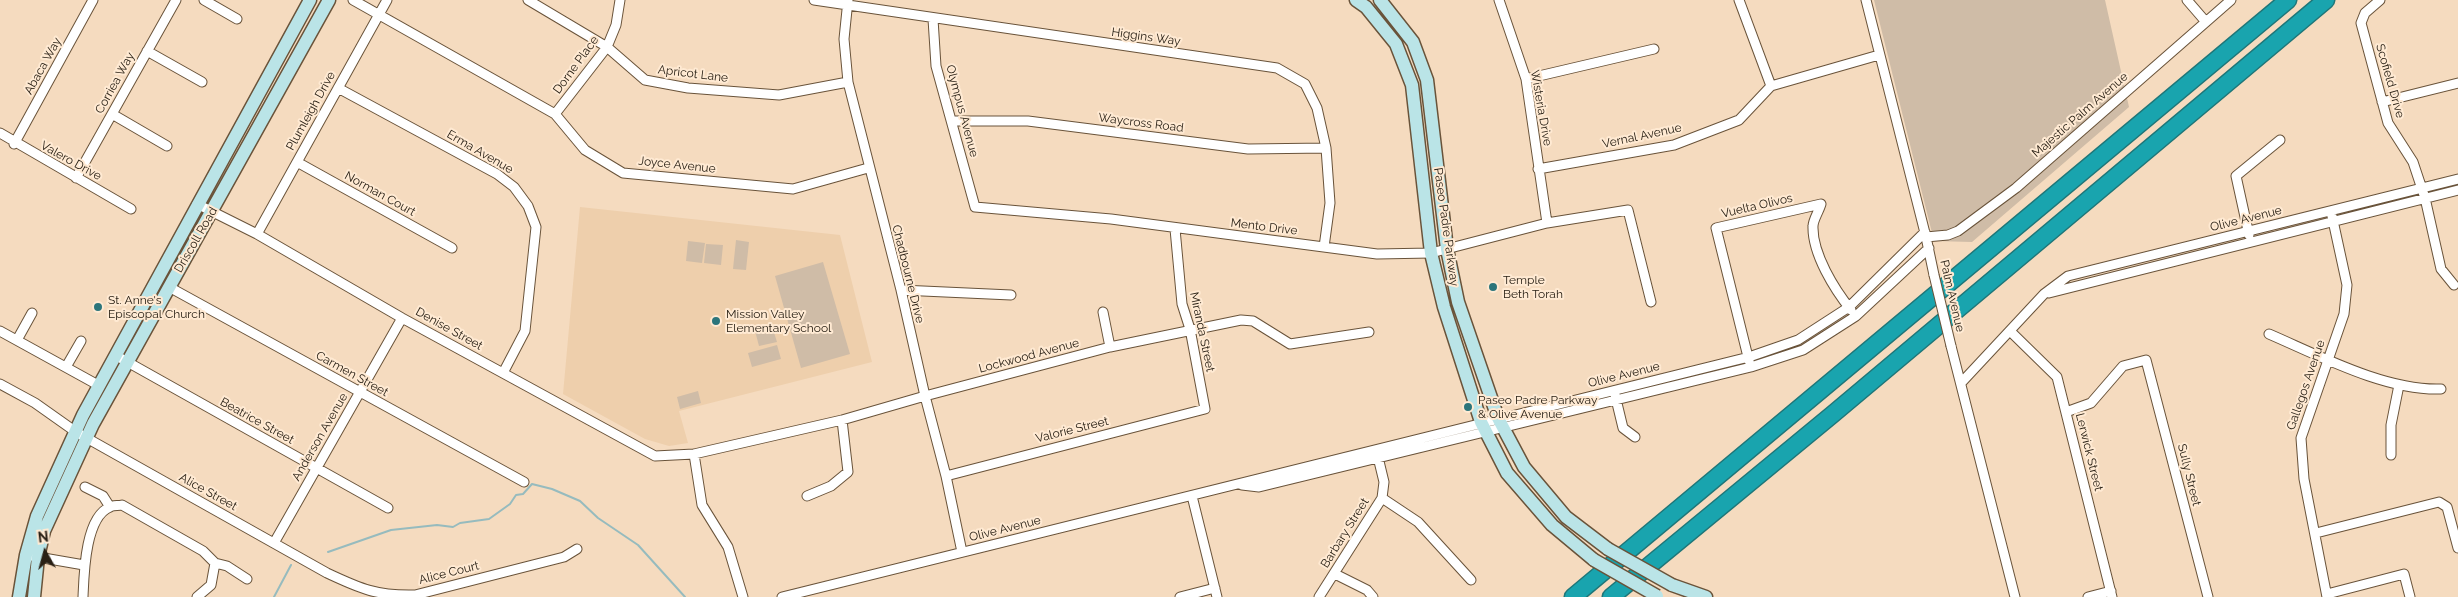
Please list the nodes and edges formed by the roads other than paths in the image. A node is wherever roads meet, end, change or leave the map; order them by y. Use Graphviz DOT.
graph roads {
  1 [pos="93,0"];
  2 [pos="176,0"];
  3 [pos="204,0"];
  4 [pos="310,0"];
  5 [pos="329,0"];
  6 [pos="353,0"];
  7 [pos="387,0"];
  8 [pos="528,0"];
  9 [pos="620,0"];
  10 [pos="814,0"];
  11 [pos="1356,0"];
  12 [pos="1380,0"];
  13 [pos="1499,0"];
  14 [pos="1739,0"];
  15 [pos="1866,0"];
  16 [pos="2187,0"];
  17 [pos="2231,0"];
  18 [pos="2288,0"];
  19 [pos="2326,0"];
  20 [pos="2380,0"];
  21 [pos="848,2"];
  22 [pos="379,14"];
  23 [pos="237,19"];
  24 [pos="934,19"];
  25 [pos="2206,22"];
  26 [pos="607,47"];
  27 [pos="1654,49"];
  28 [pos="147,50"];
  29 [pos="1880,55"];
  30 [pos="1526,79"];
  31 [pos="202,82"];
  32 [pos="848,82"];
  33 [pos="2458,83"];
  34 [pos="1771,86"];
  35 [pos="338,88"];
  36 [pos="2382,102"];
  37 [pos="112,114"];
  38 [pos="555,114"];
  39 [pos="953,121"];
  40 [pos="0,133"];
  41 [pos="2280,140"];
  42 [pos="14,144"];
  43 [pos="167,146"];
  44 [pos="1326,148"];
  45 [pos="297,162"];
  46 [pos="868,168"];
  47 [pos="1538,169"];
  48 [pos="76,178"];
  49 [pos="2458,179"];
  50 [pos="2422,188"];
  51 [pos="2458,190"];
  52 [pos="2425,198"];
  53 [pos="197,204"];
  54 [pos="975,208"];
  55 [pos="131,209"];
  56 [pos="2331,211"];
  57 [pos="212,212"];
  58 [pos="2334,221"];
  59 [pos="1547,223"];
  60 [pos="1175,229"];
  61 [pos="2248,231"];
  62 [pos="257,234"];
  63 [pos="1926,235"];
  64 [pos="2251,242"];
  65 [pos="1324,247"];
  66 [pos="452,248"];
  67 [pos="1928,248"];
  68 [pos="1447,249"];
  69 [pos="1431,253"];
  70 [pos="2454,286"];
  71 [pos="169,287"];
  72 [pos="901,290"];
  73 [pos="2044,294"];
  74 [pos="1012,295"];
  75 [pos="1651,302"];
  76 [pos="1849,307"];
  77 [pos="1103,312"];
  78 [pos="32,313"];
  79 [pos="1856,316"];
  80 [pos="402,318"];
  81 [pos="1190,329"];
  82 [pos="0,331"];
  83 [pos="2010,331"];
  84 [pos="1369,332"];
  85 [pos="2269,334"];
  86 [pos="16,340"];
  87 [pos="81,341"];
  88 [pos="1110,347"];
  89 [pos="115,355"];
  90 [pos="1749,357"];
  91 [pos="2328,359"];
  92 [pos="127,362"];
  93 [pos="66,367"];
  94 [pos="1751,367"];
  95 [pos="503,373"];
  96 [pos="0,384"];
  97 [pos="1961,384"];
  98 [pos="98,385"];
  99 [pos="2399,385"];
  100 [pos="2442,389"];
  101 [pos="1614,390"];
  102 [pos="360,393"];
  103 [pos="925,396"];
  104 [pos="1616,400"];
  105 [pos="1205,410"];
  106 [pos="2066,412"];
  107 [pos="842,420"];
  108 [pos="1501,423"];
  109 [pos="1484,427"];
  110 [pos="81,435"];
  111 [pos="1634,437"];
  112 [pos="694,454"];
  113 [pos="1378,455"];
  114 [pos="2392,455"];
  115 [pos="317,468"];
  116 [pos="946,476"];
  117 [pos="524,482"];
  118 [pos="86,487"];
  119 [pos="806,496"];
  120 [pos="1192,496"];
  121 [pos="1382,498"];
  122 [pos="110,507"];
  123 [pos="388,508"];
  124 [pos="2316,533"];
  125 [pos="274,544"];
  126 [pos="2458,548"];
  127 [pos="577,549"];
  128 [pos="962,552"];
  129 [pos="1662,554"];
  130 [pos="32,556"];
  131 [pos="215,563"];
  132 [pos="84,565"];
  133 [pos="327,573"];
  134 [pos="1335,574"];
  135 [pos="247,579"];
  136 [pos="1471,580"];
  137 [pos="817,593"];
  138 [pos="1216,593"];
  139 [pos="2112,594"];
  140 [pos="2327,596"];
  141 [pos="19,597"];
  142 [pos="34,597"];
  143 [pos="83,597"];
  144 [pos="197,597"];
  145 [pos="743,597"];
  146 [pos="782,597"];
  147 [pos="1180,597"];
  148 [pos="1318,597"];
  149 [pos="1373,597"];
  150 [pos="1573,597"];
  151 [pos="1611,597"];
  152 [pos="1628,597"];
  153 [pos="1658,597"];
  154 [pos="1706,597"];
  155 [pos="2015,597"];
  156 [pos="2088,597"];
  157 [pos="2208,597"];
  158 [pos="2410,597"];
  1 -- 42 [label="street, Abaca Way"];
  2 -- 28 [label="street, Corriea Way"];
  3 -- 23 [label="street"];
  4 -- 53 [label="main road, Driscoll Road"];
  5 -- 57 [label="main road, Driscoll Road"];
  6 -- 22 [label="street, Joyce Avenue"];
  7 -- 22 [label="street, Plumleigh Drive"];
  8 -- 26 [label="street, Apricot Lane"];
  9 -- 26 [label="street, Dorne Place"];
  10 -- 21 [label="street, Higgins Way"];
  11 -- 69 [label="main road, Paseo Padre Parkway"];
  12 -- 68 [label="main road, Paseo Padre Parkway"];
  13 -- 30 [label="street, Wisteria Drive"];
  14 -- 34 [label="street"];
  15 -- 29 [label="street, Palm Avenue"];
  16 -- 25 [label="street"];
  17 -- 25 [label="street, Majestic Palm Avenue"];
  18 -- 150 [label="highway"];
  19 -- 129 [label="highway"];
  20 -- 36 [label="street, Scofield Drive"];
  21 -- 24 [label="street, Higgins Way"];
  21 -- 32 [label="street, Chadbourne Drive"];
  22 -- 35 [label="street, Plumleigh Drive"];
  22 -- 38 [label="street, Joyce Avenue"];
  24 -- 39 [label="street, Olympus Avenue"];
  24 -- 44 [label="street, Higgins Way"];
  25 -- 63 [label="street, Majestic Palm Avenue"];
  26 -- 32 [label="street, Apricot Lane"];
  26 -- 38 [label="street, Dorne Place"];
  27 -- 30 [label="street"];
  28 -- 31 [label="street"];
  28 -- 37 [label="street, Corriea Way"];
  29 -- 34 [label="street"];
  29 -- 63 [label="street, Palm Avenue"];
  30 -- 47 [label="street, Wisteria Drive"];
  32 -- 46 [label="street, Chadbourne Drive"];
  33 -- 36 [label="street"];
  34 -- 47 [label="street, Vernal Avenue"];
  35 -- 45 [label="street, Plumleigh Drive"];
  35 -- 95 [label="street, Erma Avenue"];
  36 -- 50 [label="street, Scofield Drive"];
  37 -- 43 [label="street"];
  37 -- 48 [label="street, Corriea Way"];
  38 -- 46 [label="street, Joyce Avenue"];
  39 -- 44 [label="street, Waycross Road"];
  39 -- 54 [label="street, Olympus Avenue"];
  40 -- 42 [label="street, Valero Drive"];
  41 -- 61 [label="street"];
  42 -- 48 [label="street, Valero Drive"];
  44 -- 65 [label="street, Higgins Way"];
  45 -- 62 [label="street, Plumleigh Drive"];
  45 -- 66 [label="street, Norman Court"];
  46 -- 72 [label="street, Chadbourne Drive"];
  47 -- 59 [label="street, Wisteria Drive"];
  48 -- 55 [label="street, Valero Drive"];
  49 -- 50 [label="street, Olive Avenue"];
  50 -- 52 [label="street, Scofield Drive"];
  50 -- 56 [label="street, Olive Avenue"];
  51 -- 52 [label="street, Olive Avenue"];
  52 -- 58 [label="street, Olive Avenue"];
  52 -- 70 [label="street, Scofield Drive"];
  53 -- 57 [label="street, Denise Street"];
  53 -- 89 [label="main road, Driscoll Road"];
  54 -- 60 [label="street, Mento Drive"];
  56 -- 58 [label="street, Gallegos Avenue"];
  56 -- 61 [label="street, Olive Avenue"];
  57 -- 62 [label="street, Denise Street"];
  57 -- 71 [label="main road, Driscoll Road"];
  58 -- 64 [label="street, Olive Avenue"];
  58 -- 91 [label="street, Gallegos Avenue"];
  59 -- 68 [label="street, Mento Drive"];
  59 -- 75 [label="street, Mento Drive"];
  60 -- 65 [label="street, Mento Drive"];
  60 -- 81 [label="street, Miranda Street"];
  61 -- 64 [label="street"];
  61 -- 73 [label="street, Olive Avenue"];
  62 -- 80 [label="street, Denise Street"];
  63 -- 67 [label="street, Palm Avenue"];
  63 -- 76 [label="street, Olive Avenue"];
  64 -- 73 [label="street, Olive Avenue"];
  65 -- 69 [label="street, Mento Drive"];
  67 -- 79 [label="street, Olive Avenue"];
  67 -- 97 [label="street, Palm Avenue, bridge"];
  68 -- 69 [label="street, Mento Drive"];
  68 -- 108 [label="main road, Paseo Padre Parkway"];
  69 -- 109 [label="main road, Paseo Padre Parkway"];
  71 -- 92 [label="main road, Driscoll Road"];
  71 -- 102 [label="street, Carmen Street"];
  72 -- 74 [label="street"];
  72 -- 103 [label="street, Chadbourne Drive"];
  73 -- 83 [label="street, Olive Avenue"];
  76 -- 79 [label="street, Vuelta Olivos"];
  76 -- 90 [label="street, Olive Avenue"];
  76 -- 90 [label="street, Vuelta Olivos"];
  77 -- 88 [label="street"];
  78 -- 86 [label="street"];
  79 -- 94 [label="street, Olive Avenue"];
  80 -- 95 [label="street, Denise Street"];
  80 -- 102 [label="street, Anderson Avenue"];
  81 -- 84 [label="street, Lockwood Avenue"];
  81 -- 88 [label="street, Lockwood Avenue"];
  81 -- 105 [label="street, Miranda Street"];
  82 -- 86 [label="street"];
  83 -- 97 [label="street, Olive Avenue"];
  83 -- 106 [label="street, Lerwick Street"];
  85 -- 91 [label="street"];
  86 -- 93 [label="street"];
  87 -- 93 [label="street"];
  88 -- 103 [label="street, Lockwood Avenue"];
  89 -- 92 [label="street, Beatrice Street"];
  89 -- 98 [label="main road, Driscoll Road"];
  90 -- 94 [label="street, Vuelta Olivos"];
  90 -- 101 [label="street, Olive Avenue"];
  91 -- 99 [label="street"];
  91 -- 124 [label="street, Gallegos Avenue"];
  92 -- 110 [label="main road, Driscoll Road"];
  92 -- 115 [label="street, Beatrice Street"];
  93 -- 98 [label="street"];
  94 -- 104 [label="street, Olive Avenue"];
  95 -- 112 [label="street, Denise Street"];
  96 -- 110 [label="street, Alice Street"];
  97 -- 155 [label="street, Palm Avenue"];
  98 -- 110 [label="main road, Driscoll Road"];
  99 -- 100 [label="street"];
  99 -- 114 [label="street"];
  101 -- 104 [label="street"];
  101 -- 108 [label="street, Olive Avenue"];
  102 -- 115 [label="street, Anderson Avenue"];
  102 -- 117 [label="street, Carmen Street"];
  103 -- 107 [label="street, Lockwood Avenue"];
  103 -- 116 [label="street, Chadbourne Drive"];
  104 -- 108 [label="street, Olive Avenue"];
  104 -- 111 [label="street"];
  105 -- 116 [label="street, Valorie Street"];
  106 -- 139 [label="street, Lerwick Street"];
  106 -- 157 [label="street, Sully Street"];
  107 -- 112 [label="street, Lockwood Avenue"];
  107 -- 119 [label="street"];
  108 -- 109 [label="street, Olive Avenue"];
  108 -- 154 [label="main road, Paseo Padre Parkway, bridge"];
  109 -- 113 [label="street, Olive Avenue"];
  109 -- 153 [label="main road, Paseo Padre Parkway, bridge"];
  110 -- 125 [label="street, Alice Street"];
  110 -- 130 [label="main road, Driscoll Road"];
  112 -- 145 [label="street"];
  113 -- 120 [label="street, Olive Avenue"];
  113 -- 121 [label="street, Barbary Street"];
  115 -- 123 [label="street, Beatrice Street"];
  115 -- 125 [label="street, Anderson Avenue"];
  116 -- 128 [label="street, Chadbourne Drive"];
  118 -- 122 [label="street"];
  120 -- 128 [label="street, Olive Avenue"];
  120 -- 138 [label="street"];
  121 -- 134 [label="street, Barbary Street"];
  121 -- 136 [label="street"];
  122 -- 131 [label="street"];
  122 -- 132 [label="street"];
  124 -- 126 [label="street"];
  124 -- 140 [label="street, Gallegos Avenue"];
  125 -- 133 [label="street, Alice Street"];
  127 -- 133 [label="street, Alice Court"];
  128 -- 137 [label="street, Olive Avenue"];
  129 -- 151 [label="highway"];
  129 -- 152 [label="highway"];
  130 -- 132 [label="street"];
  130 -- 141 [label="main road, Driscoll Road"];
  130 -- 142 [label="main road, Driscoll Road"];
  131 -- 135 [label="street"];
  131 -- 144 [label="street"];
  132 -- 143 [label="street"];
  134 -- 148 [label="street, Barbary Street"];
  134 -- 149 [label="street"];
  137 -- 146 [label="street, Olive Avenue"];
  138 -- 147 [label="street"];
  139 -- 156 [label="street"];
  140 -- 158 [label="street"];
}
